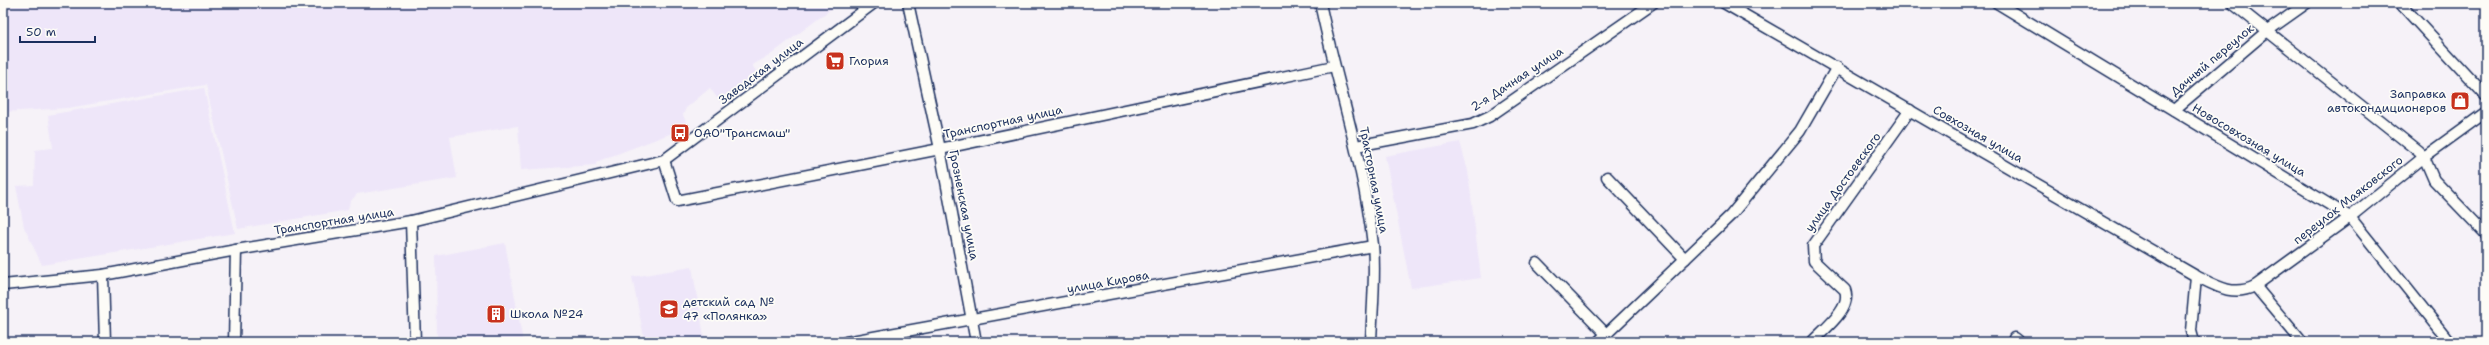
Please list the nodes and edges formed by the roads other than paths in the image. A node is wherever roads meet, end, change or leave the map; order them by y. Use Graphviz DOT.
graph roads {
  1 [pos="874,3"];
  2 [pos="908,3"];
  3 [pos="1320,3"];
  4 [pos="1654,3"];
  5 [pos="1724,3"];
  6 [pos="2232,3"];
  7 [pos="2307,3"];
  8 [pos="2400,3"];
  9 [pos="2002,4"];
  10 [pos="2266,32"];
  11 [pos="1334,66"];
  12 [pos="1837,67"];
  13 [pos="2486,96"];
  14 [pos="1910,110"];
  15 [pos="2174,110"];
  16 [pos="2486,112"];
  17 [pos="1356,146"];
  18 [pos="940,149"];
  19 [pos="2424,157"];
  20 [pos="664,160"];
  21 [pos="1607,177"];
  22 [pos="2350,217"];
  23 [pos="411,222"];
  24 [pos="2486,234"];
  25 [pos="1373,246"];
  26 [pos="236,250"];
  27 [pos="1685,259"];
  28 [pos="1537,263"];
  29 [pos="103,275"];
  30 [pos="2196,276"];
  31 [pos="3,285"];
  32 [pos="2255,286"];
  33 [pos="2220,288"];
  34 [pos="973,320"];
  35 [pos="1606,334"];
  36 [pos="106,342"];
  37 [pos="234,342"];
  38 [pos="415,342"];
  39 [pos="846,342"];
  40 [pos="976,342"];
  41 [pos="1371,342"];
  42 [pos="1598,342"];
  43 [pos="1812,342"];
  44 [pos="2194,342"];
  45 [pos="2302,342"];
  46 [pos="2450,342"];
  1 -- 20 [label="street, Заводская улица"];
  2 -- 18 [label="street, Грозненская улица"];
  3 -- 11 [label="street, Тракторная улица"];
  4 -- 17 [label="street, 2-я Дачная улица"];
  5 -- 12 [label="street, Совхозная улица"];
  6 -- 10 [label="street"];
  7 -- 10 [label="street, Дачный переулок"];
  8 -- 13 [label="street"];
  9 -- 15 [label="street, Новосовхозная улица"];
  10 -- 15 [label="street, Дачный переулок"];
  10 -- 19 [label="street"];
  11 -- 17 [label="street, Тракторная улица"];
  11 -- 18 [label="street, Транспортная улица"];
  12 -- 14 [label="street, Совхозная улица"];
  12 -- 27 [label="street"];
  14 -- 30 [label="street, Совхозная улица"];
  14 -- 43 [label="street, улица Достоевского"];
  15 -- 22 [label="street, Новосовхозная улица"];
  16 -- 19 [label="street, переулок Маяковского"];
  17 -- 25 [label="street, Тракторная улица"];
  18 -- 20 [label="street, Транспортная улица"];
  18 -- 34 [label="street, Грозненская улица"];
  19 -- 22 [label="street, переулок Маяковского"];
  19 -- 24 [label="street"];
  20 -- 23 [label="street, Транспортная улица"];
  21 -- 27 [label="street"];
  22 -- 32 [label="street, переулок Маяковского"];
  22 -- 46 [label="street, Новосовхозная улица"];
  23 -- 26 [label="street, Транспортная улица"];
  23 -- 38 [label="street"];
  25 -- 34 [label="street, улица Кирова"];
  25 -- 41 [label="street, Тракторная улица"];
  26 -- 29 [label="street, Транспортная улица"];
  26 -- 37 [label="street"];
  27 -- 35 [label="street"];
  28 -- 35 [label="street"];
  29 -- 31 [label="street, Транспортная улица"];
  29 -- 36 [label="street"];
  30 -- 33 [label="street, Совхозная улица"];
  30 -- 44 [label="street"];
  32 -- 33 [label="street, переулок Маяковского"];
  32 -- 45 [label="street"];
  34 -- 39 [label="street, улица Кирова"];
  34 -- 40 [label="street, Грозненская улица"];
  35 -- 42 [label="street"];
}
